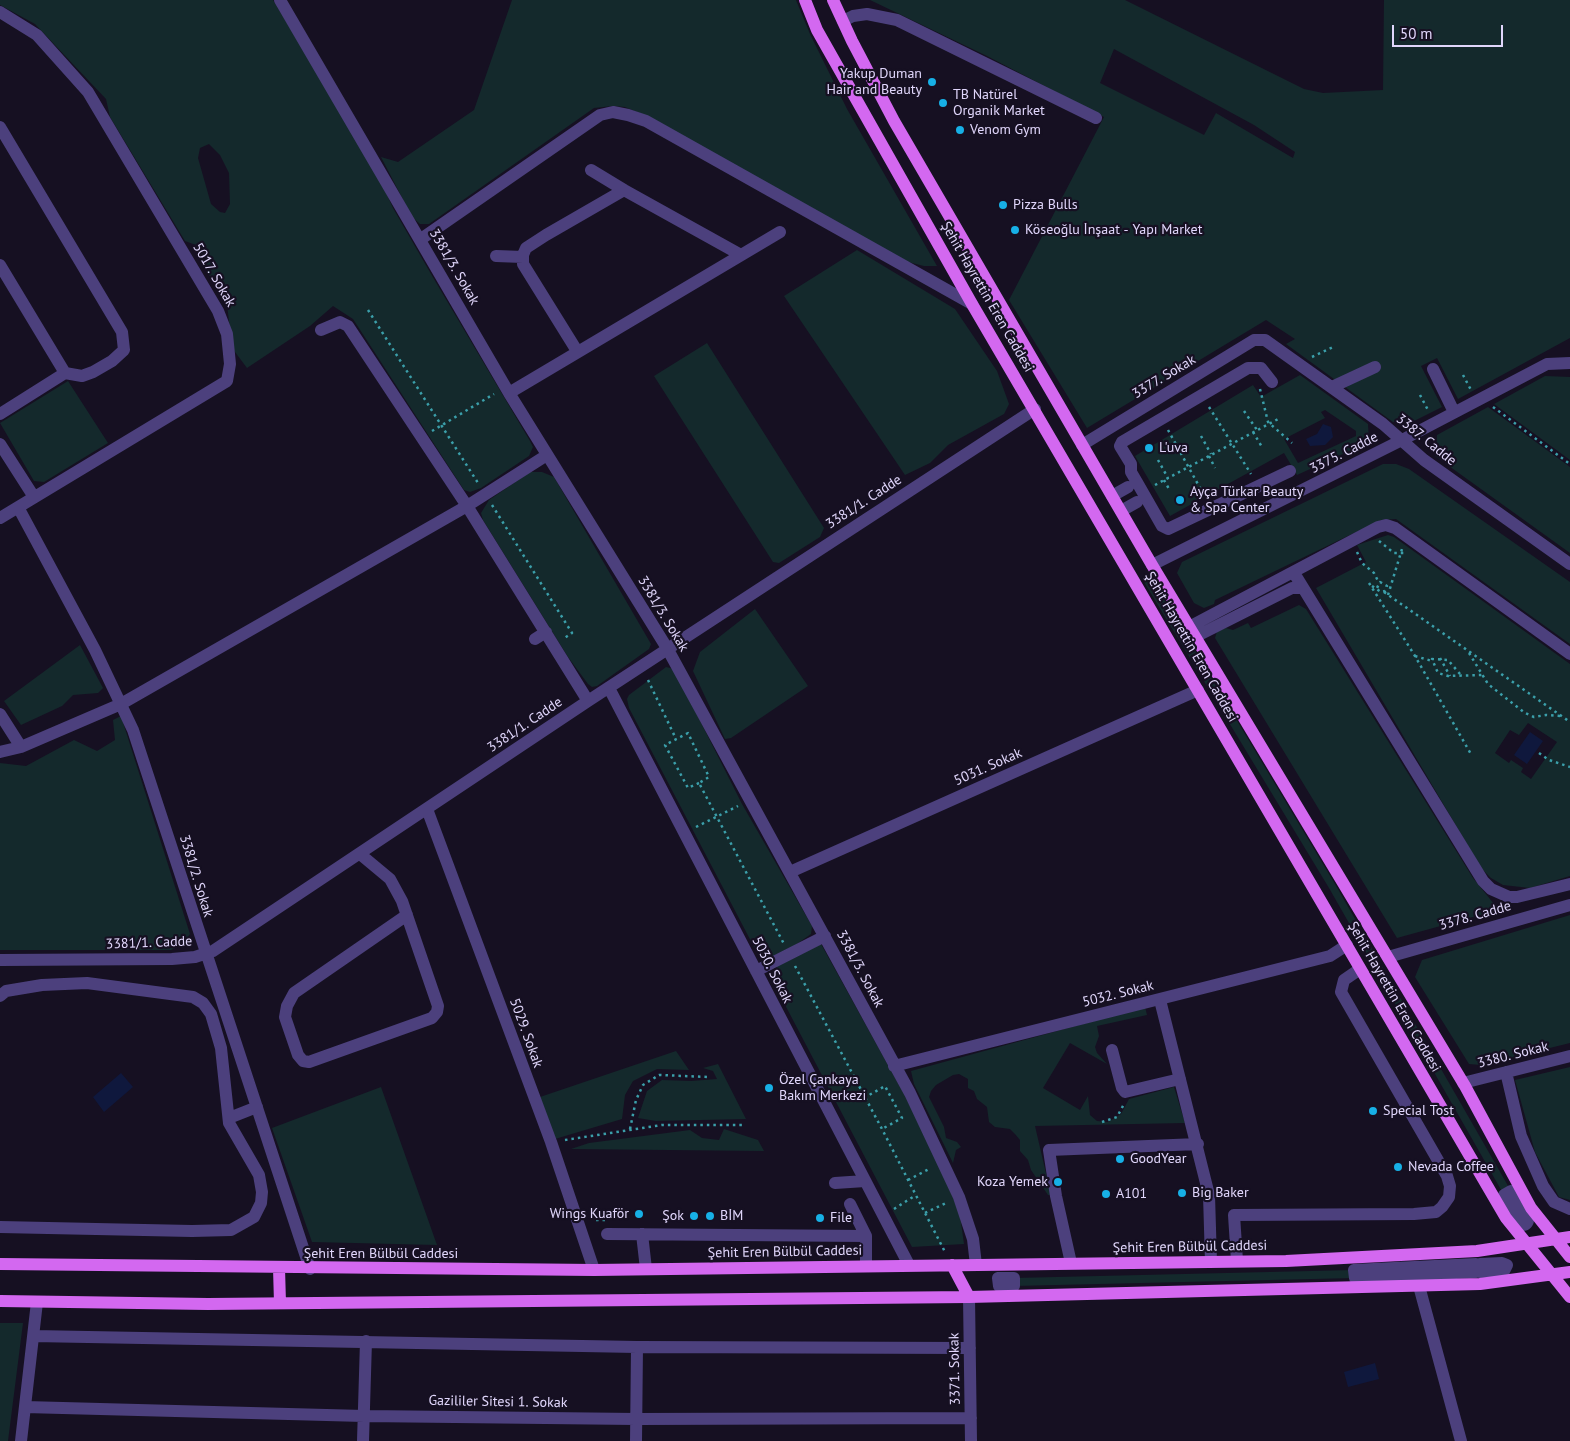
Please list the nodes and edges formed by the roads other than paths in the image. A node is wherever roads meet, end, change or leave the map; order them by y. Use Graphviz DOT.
graph roads {
  1 [pos="280,0"];
  2 [pos="805,0"];
  3 [pos="833,0"];
  4 [pos="0,12"];
  5 [pos="843,21"];
  6 [pos="1096,118"];
  7 [pos="0,127"];
  8 [pos="591,170"];
  9 [pos="624,190"];
  10 [pos="780,232"];
  11 [pos="421,239"];
  12 [pos="741,255"];
  13 [pos="496,256"];
  14 [pos="522,257"];
  15 [pos="0,265"];
  16 [pos="972,304"];
  17 [pos="321,330"];
  18 [pos="1263,340"];
  19 [pos="577,352"];
  20 [pos="1570,363"];
  21 [pos="1375,366"];
  22 [pos="1432,369"];
  23 [pos="65,373"];
  24 [pos="1272,382"];
  25 [pos="1332,387"];
  26 [pos="504,392"];
  27 [pos="1035,409"];
  28 [pos="1454,412"];
  29 [pos="0,414"];
  30 [pos="1402,440"];
  31 [pos="0,444"];
  32 [pos="1082,445"];
  33 [pos="547,455"];
  34 [pos="1290,471"];
  35 [pos="1137,492"];
  36 [pos="1112,496"];
  37 [pos="34,497"];
  38 [pos="467,506"];
  39 [pos="18,507"];
  40 [pos="1121,511"];
  41 [pos="0,518"];
  42 [pos="1570,564"];
  43 [pos="1152,565"];
  44 [pos="1294,573"];
  45 [pos="1132,576"];
  46 [pos="1302,588"];
  47 [pos="1192,632"];
  48 [pos="667,648"];
  49 [pos="1570,654"];
  50 [pos="609,688"];
  51 [pos="1198,690"];
  52 [pos="588,700"];
  53 [pos="121,704"];
  54 [pos="0,714"];
  55 [pos="21,747"];
  56 [pos="0,752"];
  57 [pos="427,809"];
  58 [pos="360,854"];
  59 [pos="790,872"];
  60 [pos="1570,884"];
  61 [pos="1570,905"];
  62 [pos="407,915"];
  63 [pos="825,936"];
  64 [pos="1347,945"];
  65 [pos="205,955"];
  66 [pos="1388,956"];
  67 [pos="0,960"];
  68 [pos="1360,969"];
  69 [pos="756,971"];
  70 [pos="0,996"];
  71 [pos="1161,1004"];
  72 [pos="1112,1050"];
  73 [pos="1570,1056"];
  74 [pos="894,1066"];
  75 [pos="1506,1072"];
  76 [pos="1180,1079"];
  77 [pos="1463,1083"];
  78 [pos="257,1107"];
  79 [pos="229,1118"];
  80 [pos="1198,1144"];
  81 [pos="865,1181"];
  82 [pos="835,1183"];
  83 [pos="850,1204"];
  84 [pos="1570,1209"];
  85 [pos="0,1227"];
  86 [pos="606,1234"];
  87 [pos="642,1234"];
  88 [pos="866,1236"];
  89 [pos="1570,1237"];
  90 [pos="1556,1239"];
  91 [pos="1526,1244"];
  92 [pos="1570,1257"];
  93 [pos="1238,1261"];
  94 [pos="1211,1262"];
  95 [pos="1071,1263"];
  96 [pos="0,1264"];
  97 [pos="976,1264"];
  98 [pos="866,1265"];
  99 [pos="909,1265"];
  100 [pos="952,1265"];
  101 [pos="279,1268"];
  102 [pos="1478,1268"];
  103 [pos="310,1269"];
  104 [pos="646,1269"];
  105 [pos="594,1270"];
  106 [pos="1570,1272"];
  107 [pos="1551,1274"];
  108 [pos="1420,1286"];
  109 [pos="970,1297"];
  110 [pos="1570,1297"];
  111 [pos="0,1302"];
  112 [pos="37,1302"];
  113 [pos="280,1303"];
  114 [pos="33,1336"];
  115 [pos="366,1341"];
  116 [pos="637,1346"];
  117 [pos="970,1348"];
  118 [pos="25,1407"];
  119 [pos="364,1416"];
  120 [pos="971,1418"];
  121 [pos="636,1419"];
  122 [pos="21,1441"];
  123 [pos="363,1441"];
  124 [pos="636,1441"];
  125 [pos="972,1441"];
  126 [pos="1461,1441"];
  1 -- 11 [label="street, 3381/3. Sokak"];
  2 -- 16 [label="main road, Şehit Hayrettin Eren Caddesi"];
  3 -- 5 [label="main road, Şehit Hayrettin Eren Caddesi"];
  4 -- 37 [label="street, 5017. Sokak"];
  5 -- 6 [label="street"];
  5 -- 32 [label="main road, Şehit Hayrettin Eren Caddesi"];
  7 -- 23 [label="street"];
  8 -- 9 [label="street"];
  9 -- 12 [label="street"];
  9 -- 14 [label="street"];
  10 -- 12 [label="street"];
  11 -- 16 [label="street"];
  11 -- 26 [label="street, 3381/3. Sokak"];
  12 -- 19 [label="street"];
  13 -- 14 [label="street"];
  14 -- 19 [label="street"];
  15 -- 23 [label="street"];
  16 -- 27 [label="main road, Şehit Hayrettin Eren Caddesi"];
  17 -- 38 [label="street"];
  18 -- 25 [label="street, 3387. Cadde"];
  18 -- 32 [label="street, 3377. Sokak"];
  19 -- 26 [label="street"];
  20 -- 28 [label="street, 3375. Cadde"];
  21 -- 25 [label="street"];
  22 -- 28 [label="street"];
  23 -- 29 [label="street"];
  24 -- 35 [label="street"];
  25 -- 30 [label="street, 3387. Cadde"];
  26 -- 33 [label="street, 3381/3. Sokak"];
  27 -- 45 [label="main road, Şehit Hayrettin Eren Caddesi"];
  27 -- 48 [label="street, 3381/1. Cadde"];
  28 -- 30 [label="street, 3375. Cadde"];
  30 -- 42 [label="street, 3387. Cadde"];
  30 -- 43 [label="street, 3375. Cadde"];
  31 -- 37 [label="street"];
  32 -- 36 [label="main road, Şehit Hayrettin Eren Caddesi"];
  33 -- 38 [label="street"];
  33 -- 48 [label="street, 3381/3. Sokak"];
  34 -- 35 [label="street"];
  35 -- 36 [label="street"];
  35 -- 40 [label="street"];
  36 -- 40 [label="main road, Şehit Hayrettin Eren Caddesi"];
  37 -- 39 [label="street, 5017. Sokak"];
  38 -- 52 [label="street"];
  38 -- 53 [label="street"];
  39 -- 41 [label="street, 5017. Sokak"];
  39 -- 53 [label="street, 3381/2. Sokak"];
  40 -- 43 [label="main road, Şehit Hayrettin Eren Caddesi"];
  43 -- 45 [label="main road"];
  43 -- 47 [label="main road, Şehit Hayrettin Eren Caddesi"];
  44 -- 46 [label="street"];
  44 -- 47 [label="street"];
  44 -- 49 [label="street"];
  45 -- 51 [label="main road, Şehit Hayrettin Eren Caddesi"];
  46 -- 47 [label="street"];
  46 -- 60 [label="street"];
  47 -- 66 [label="main road, Şehit Hayrettin Eren Caddesi"];
  48 -- 50 [label="street, 3381/1. Cadde"];
  48 -- 59 [label="street, 3381/3. Sokak"];
  50 -- 52 [label="street, 3381/1. Cadde"];
  50 -- 69 [label="street, 5030. Sokak"];
  51 -- 59 [label="street, 5031. Sokak"];
  51 -- 64 [label="main road, Şehit Hayrettin Eren Caddesi"];
  52 -- 57 [label="street, 3381/1. Cadde"];
  53 -- 55 [label="street"];
  53 -- 65 [label="street, 3381/2. Sokak"];
  54 -- 55 [label="street"];
  55 -- 56 [label="street"];
  57 -- 58 [label="street, 3381/1. Cadde"];
  57 -- 105 [label="street, 5029. Sokak"];
  58 -- 62 [label="street"];
  58 -- 65 [label="street, 3381/1. Cadde"];
  59 -- 63 [label="street, 3381/3. Sokak"];
  61 -- 66 [label="street, 3378. Cadde"];
  62 -- 62 [label="street"];
  63 -- 69 [label="street"];
  63 -- 74 [label="street, 3381/3. Sokak"];
  64 -- 68 [label="main road, Şehit Hayrettin Eren Caddesi"];
  64 -- 74 [label="street, 5032. Sokak"];
  65 -- 67 [label="street, 3381/1. Cadde"];
  65 -- 78 [label="street, 3381/2. Sokak"];
  66 -- 77 [label="main road, Şehit Hayrettin Eren Caddesi"];
  68 -- 91 [label="main road, Şehit Hayrettin Eren Caddesi"];
  68 -- 93 [label="street"];
  69 -- 81 [label="street, 5030. Sokak"];
  70 -- 79 [label="street"];
  71 -- 76 [label="street"];
  72 -- 76 [label="street"];
  73 -- 75 [label="street, 3380. Sokak"];
  74 -- 97 [label="street, 3381/3. Sokak"];
  75 -- 77 [label="street, 3380. Sokak"];
  75 -- 84 [label="street"];
  76 -- 80 [label="street"];
  77 -- 90 [label="main road, Şehit Hayrettin Eren Caddesi"];
  78 -- 79 [label="street"];
  78 -- 103 [label="street, 3381/2. Sokak"];
  79 -- 85 [label="street"];
  80 -- 94 [label="street"];
  80 -- 95 [label="street"];
  81 -- 82 [label="street"];
  81 -- 99 [label="street, 5030. Sokak"];
  83 -- 88 [label="street"];
  86 -- 87 [label="street"];
  87 -- 88 [label="street"];
  87 -- 104 [label="street"];
  88 -- 98 [label="street"];
  89 -- 90 [label="main road, Şehit Eren Bülbül Caddesi"];
  90 -- 91 [label="main road, Şehit Eren Bülbül Caddesi"];
  90 -- 92 [label="main road, Şehit Hayrettin Eren Caddesi"];
  91 -- 93 [label="main road, Şehit Eren Bülbül Caddesi"];
  91 -- 107 [label="main road, Şehit Hayrettin Eren Caddesi"];
  93 -- 94 [label="main road, Şehit Eren Bülbül Caddesi"];
  94 -- 95 [label="main road, Şehit Eren Bülbül Caddesi"];
  95 -- 97 [label="main road, Şehit Eren Bülbül Caddesi"];
  96 -- 101 [label="main road, Şehit Eren Bülbül Caddesi"];
  97 -- 100 [label="main road, Şehit Eren Bülbül Caddesi"];
  98 -- 99 [label="main road, Şehit Eren Bülbül Caddesi"];
  98 -- 104 [label="main road, Şehit Eren Bülbül Caddesi"];
  99 -- 100 [label="main road, Şehit Eren Bülbül Caddesi"];
  100 -- 109 [label="main road"];
  101 -- 103 [label="main road, Şehit Eren Bülbül Caddesi"];
  101 -- 113 [label="main road"];
  102 -- 102 [label="street"];
  103 -- 105 [label="main road, Şehit Eren Bülbül Caddesi"];
  104 -- 105 [label="main road, Şehit Eren Bülbül Caddesi"];
  106 -- 107 [label="main road"];
  107 -- 108 [label="main road"];
  107 -- 110 [label="main road, Şehit Hayrettin Eren Caddesi"];
  108 -- 109 [label="main road"];
  108 -- 126 [label="street"];
  109 -- 113 [label="main road"];
  109 -- 117 [label="street, 3371. Sokak"];
  111 -- 112 [label="main road"];
  112 -- 113 [label="main road"];
  112 -- 114 [label="street"];
  114 -- 115 [label="street"];
  114 -- 118 [label="street"];
  115 -- 116 [label="street"];
  115 -- 119 [label="street"];
  116 -- 117 [label="street"];
  116 -- 121 [label="street"];
  117 -- 120 [label="street, 3371. Sokak"];
  118 -- 119 [label="street, Gazililer Sitesi 1. Sokak"];
  118 -- 122 [label="street"];
  119 -- 121 [label="street, Gazililer Sitesi 1. Sokak"];
  119 -- 123 [label="street"];
  120 -- 121 [label="street, Gazililer Sitesi 1. Sokak"];
  120 -- 125 [label="street, 3371. Sokak"];
  121 -- 124 [label="street"];
}
